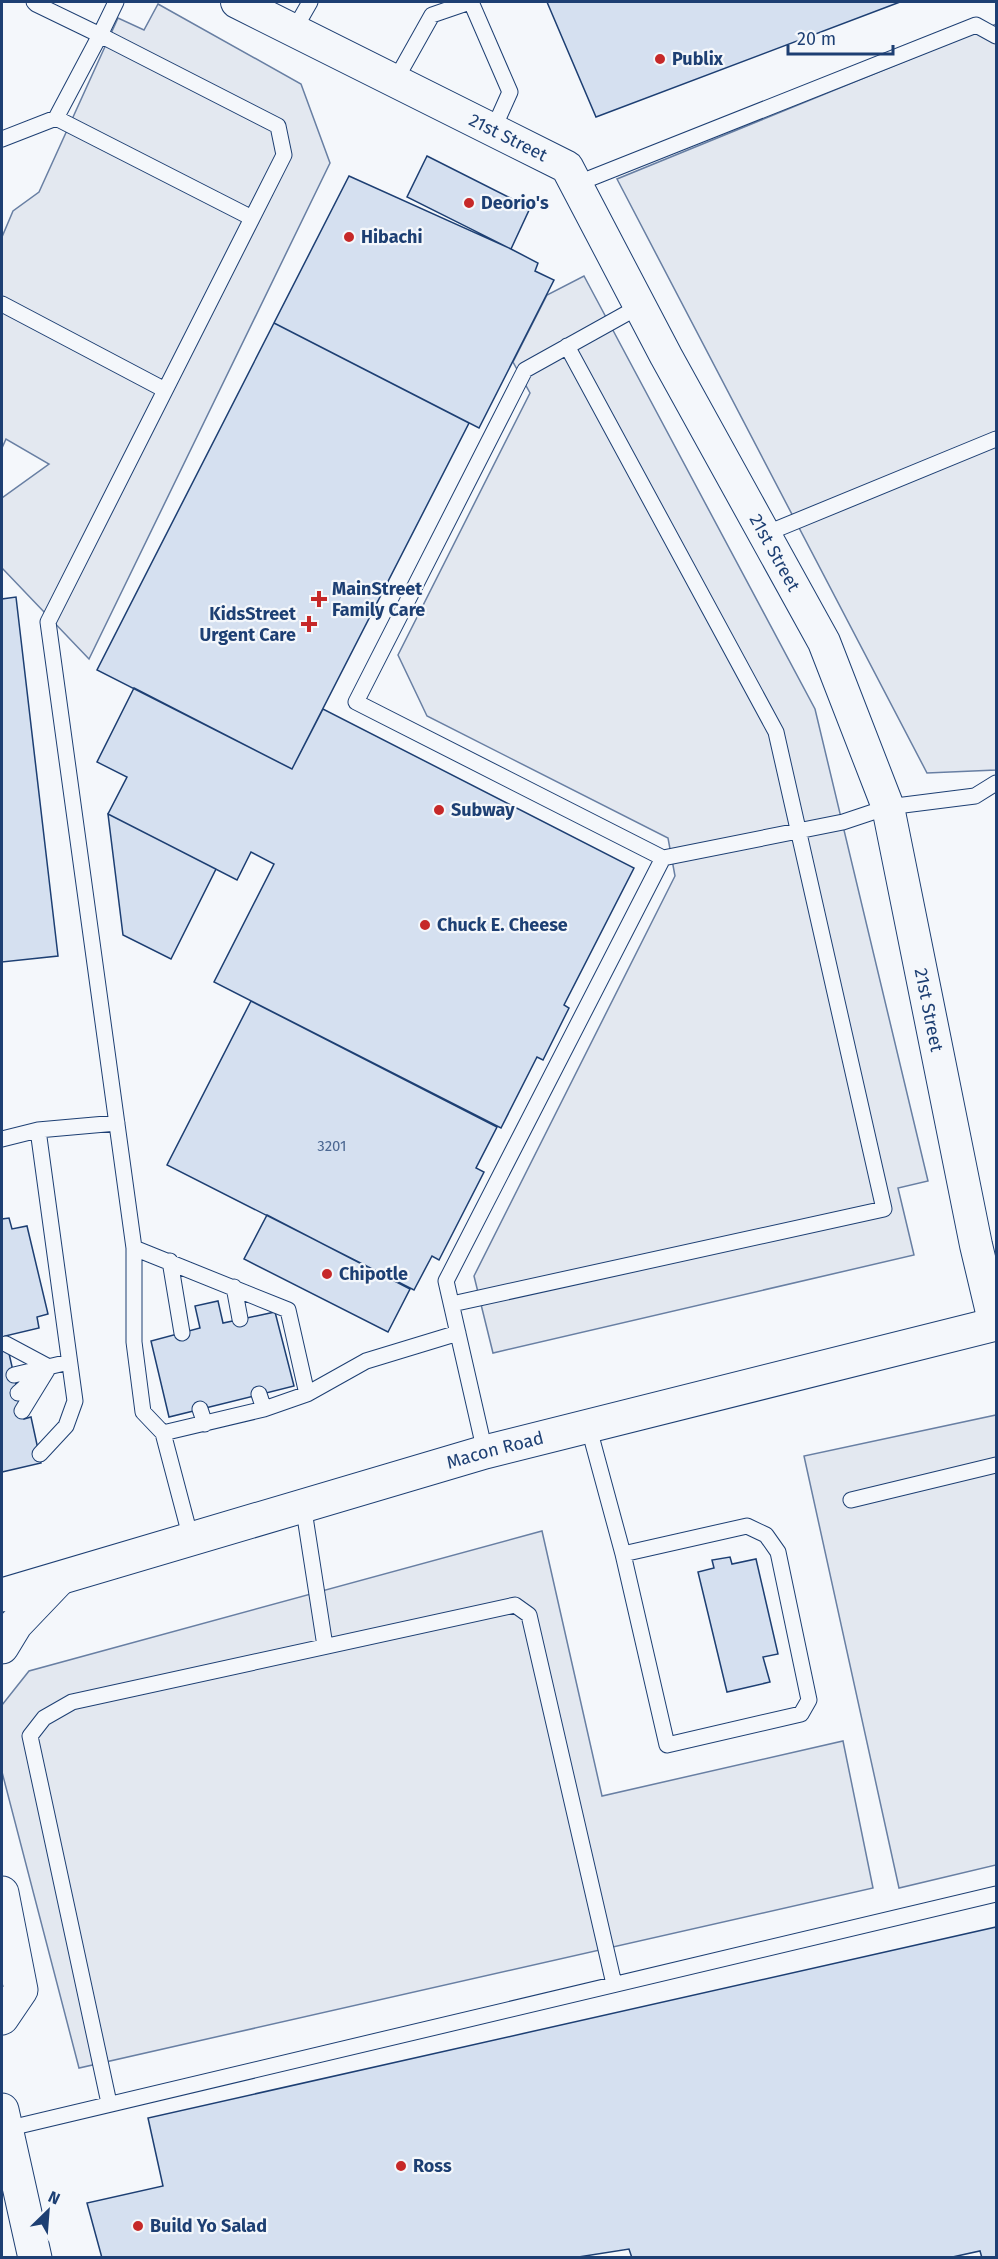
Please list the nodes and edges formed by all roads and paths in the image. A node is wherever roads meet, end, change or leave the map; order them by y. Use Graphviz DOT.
graph roads {
  1 [pos="34,2"];
  2 [pos="116,2"];
  3 [pos="237,2"];
  4 [pos="310,2"];
  5 [pos="470,2"];
  6 [pos="294,30"];
  7 [pos="100,35"];
  8 [pos="996,36"];
  9 [pos="395,81"];
  10 [pos="56,118"];
  11 [pos="493,130"];
  12 [pos="2,139"];
  13 [pos="576,184"];
  14 [pos="252,218"];
  15 [pos="2,304"];
  16 [pos="640,306"];
  17 [pos="567,346"];
  18 [pos="165,390"];
  19 [pos="996,439"];
  20 [pos="765,534"];
  21 [pos="996,783"];
  22 [pos="888,807"];
  23 [pos="799,831"];
  24 [pos="663,858"];
  25 [pos="117,1123"];
  26 [pos="38,1131"];
  27 [pos="2,1139"];
  28 [pos="134,1248"];
  29 [pos="170,1261"];
  30 [pos="234,1287"];
  31 [pos="452,1304"];
  32 [pos="240,1319"];
  33 [pos="996,1327"];
  34 [pos="182,1333"];
  35 [pos="458,1333"];
  36 [pos="8,1351"];
  37 [pos="69,1362"];
  38 [pos="49,1367"];
  39 [pos="14,1375"];
  40 [pos="18,1393"];
  41 [pos="259,1394"];
  42 [pos="308,1394"];
  43 [pos="264,1409"];
  44 [pos="22,1411"];
  45 [pos="588,1425"];
  46 [pos="163,1433"];
  47 [pos="35,1436"];
  48 [pos="55,1437"];
  49 [pos="485,1452"];
  50 [pos="40,1454"];
  51 [pos="996,1465"];
  52 [pos="851,1500"];
  53 [pos="303,1504"];
  54 [pos="191,1539"];
  55 [pos="623,1554"];
  56 [pos="61,1578"];
  57 [pos="2,1595"];
  58 [pos="325,1646"];
  59 [pos="2,1647"];
  60 [pos="2,1893"];
  61 [pos="996,1894"];
  62 [pos="614,1984"];
  63 [pos="2,2018"];
  64 [pos="109,2103"];
  65 [pos="4,2119"];
  66 [pos="35,2258"];
  1 -- 7 [label="lane"];
  2 -- 7 [label="lane"];
  3 -- 6 [label="street, 21st Street"];
  4 -- 6 [label="lane"];
  5 -- 9 [label="lane"];
  5 -- 11 [label="lane"];
  6 -- 9 [label="street, 21st Street"];
  7 -- 10 [label="lane"];
  7 -- 14 [label="lane"];
  8 -- 13 [label="lane"];
  9 -- 11 [label="street, 21st Street"];
  10 -- 12 [label="lane"];
  10 -- 14 [label="lane"];
  11 -- 13 [label="street, 21st Street"];
  13 -- 16 [label="street, 21st Street"];
  14 -- 18 [label="lane"];
  15 -- 18 [label="lane"];
  16 -- 17 [label="lane"];
  16 -- 20 [label="street, 21st Street"];
  17 -- 23 [label="lane"];
  17 -- 24 [label="lane"];
  18 -- 25 [label="lane"];
  19 -- 20 [label="lane"];
  20 -- 22 [label="street, 21st Street"];
  21 -- 22 [label="lane"];
  22 -- 23 [label="lane"];
  22 -- 33 [label="street, 21st Street"];
  23 -- 24 [label="lane"];
  23 -- 31 [label="lane"];
  24 -- 31 [label="lane"];
  25 -- 26 [label="lane"];
  25 -- 28 [label="lane"];
  26 -- 27 [label="lane"];
  26 -- 37 [label="lane"];
  28 -- 29 [label="lane"];
  28 -- 46 [label="lane"];
  29 -- 30 [label="lane"];
  29 -- 34 [label="lane"];
  30 -- 32 [label="lane"];
  30 -- 42 [label="lane"];
  31 -- 35 [label="lane"];
  33 -- 45 [label="main road, Macon Road"];
  35 -- 42 [label="lane"];
  35 -- 49 [label="lane"];
  36 -- 38 [label="lane"];
  37 -- 38 [label="lane"];
  37 -- 48 [label="lane"];
  38 -- 39 [label="lane"];
  38 -- 40 [label="lane"];
  38 -- 44 [label="lane"];
  41 -- 43 [label="lane"];
  42 -- 43 [label="lane"];
  43 -- 46 [label="lane"];
  45 -- 49 [label="main road, Macon Road"];
  45 -- 55 [label="lane"];
  46 -- 54 [label="lane"];
  47 -- 48 [label="lane"];
  48 -- 50 [label="lane"];
  49 -- 53 [label="main road, Macon Road"];
  51 -- 52 [label="lane"];
  53 -- 54 [label="main road, Macon Road"];
  53 -- 58 [label="lane"];
  54 -- 56 [label="main road, Macon Road"];
  55 -- 55 [label="lane"];
  56 -- 57 [label="main road, Macon Road"];
  56 -- 59 [label="main road"];
  58 -- 62 [label="lane"];
  58 -- 64 [label="lane"];
  60 -- 63 [label="main road"];
  61 -- 62 [label="lane"];
  62 -- 64 [label="lane"];
  64 -- 65 [label="lane"];
  65 -- 66 [label="main road"];
}
